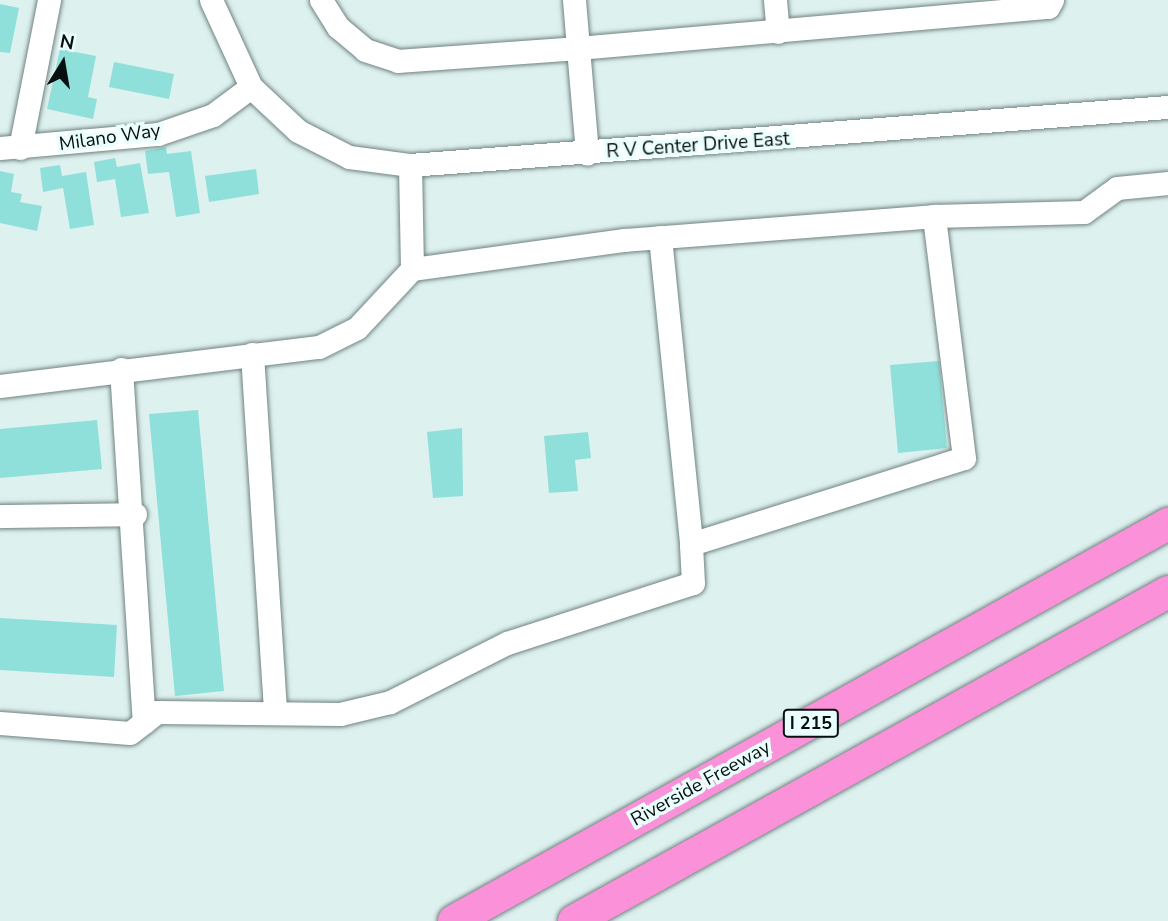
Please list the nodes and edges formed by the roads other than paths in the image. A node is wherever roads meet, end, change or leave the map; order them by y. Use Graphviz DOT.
graph roads {
  1 [pos="49,0"];
  2 [pos="211,0"];
  3 [pos="321,0"];
  4 [pos="574,0"];
  5 [pos="775,0"];
  6 [pos="1052,0"];
  7 [pos="778,32"];
  8 [pos="578,48"];
  9 [pos="251,87"];
  10 [pos="1168,107"];
  11 [pos="10,148"];
  12 [pos="587,154"];
  13 [pos="410,166"];
  14 [pos="1168,183"];
  15 [pos="934,216"];
  16 [pos="660,237"];
  17 [pos="412,269"];
  18 [pos="253,354"];
  19 [pos="121,369"];
  20 [pos="0,386"];
  21 [pos="135,514"];
  22 [pos="0,516"];
  23 [pos="1168,524"];
  24 [pos="691,544"];
  25 [pos="1168,592"];
  26 [pos="275,709"];
  27 [pos="144,722"];
  28 [pos="0,723"];
  29 [pos="454,921"];
  30 [pos="574,921"];
  1 -- 11 [label="street"];
  2 -- 9 [label="street"];
  3 -- 8 [label="street"];
  4 -- 8 [label="street"];
  5 -- 7 [label="street"];
  6 -- 7 [label="street"];
  7 -- 8 [label="street"];
  8 -- 12 [label="street"];
  9 -- 11 [label="street, Milano Way"];
  9 -- 13 [label="street, R V Center Drive East"];
  10 -- 12 [label="street, R V Center Drive East"];
  12 -- 13 [label="street, R V Center Drive East"];
  13 -- 17 [label="street"];
  14 -- 15 [label="street"];
  15 -- 16 [label="street"];
  15 -- 24 [label="street"];
  16 -- 17 [label="street"];
  16 -- 24 [label="street"];
  17 -- 18 [label="street"];
  18 -- 19 [label="street"];
  18 -- 26 [label="street"];
  19 -- 20 [label="street"];
  19 -- 21 [label="street"];
  21 -- 22 [label="street"];
  21 -- 27 [label="street"];
  23 -- 29 [label="highway, Riverside Freeway / I 215"];
  24 -- 26 [label="street"];
  25 -- 30 [label="highway"];
  26 -- 27 [label="street"];
  27 -- 28 [label="street"];
}
